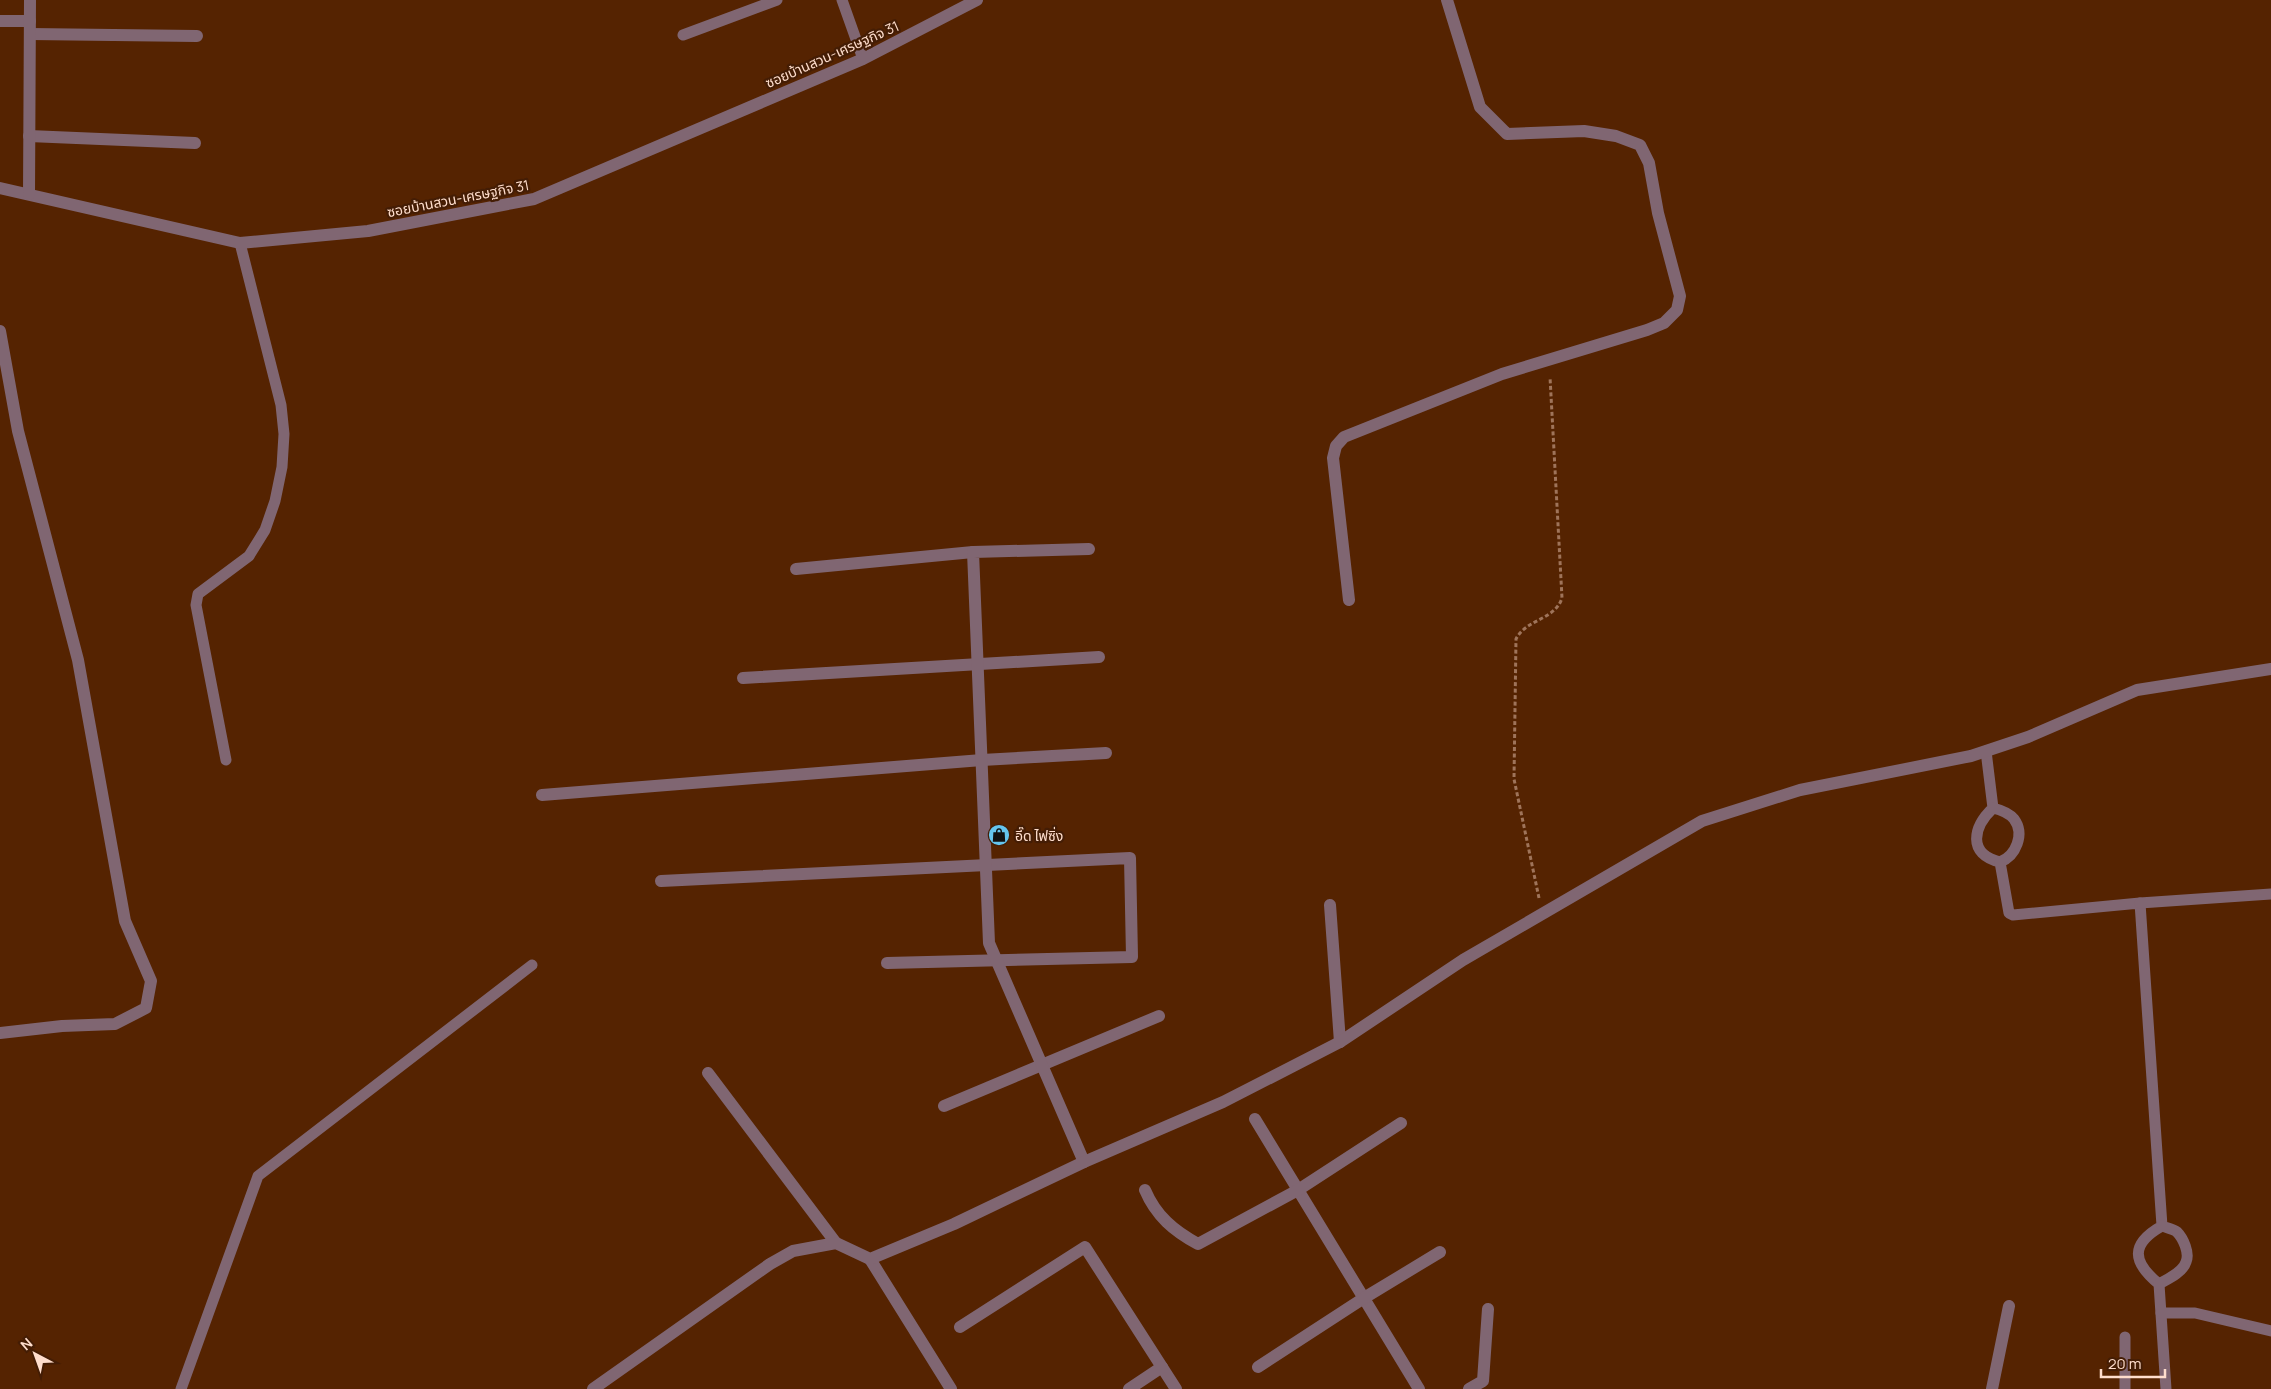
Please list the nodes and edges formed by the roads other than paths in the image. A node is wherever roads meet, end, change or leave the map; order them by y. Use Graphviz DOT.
graph roads {
  1 [pos="30,0"];
  2 [pos="777,0"];
  3 [pos="842,0"];
  4 [pos="977,0"];
  5 [pos="1447,0"];
  6 [pos="0,21"];
  7 [pos="30,28"];
  8 [pos="683,35"];
  9 [pos="197,36"];
  10 [pos="863,59"];
  11 [pos="30,136"];
  12 [pos="195,143"];
  13 [pos="0,188"];
  14 [pos="29,194"];
  15 [pos="240,243"];
  16 [pos="0,331"];
  17 [pos="1090,549"];
  18 [pos="973,552"];
  19 [pos="796,569"];
  20 [pos="1348,600"];
  21 [pos="1099,657"];
  22 [pos="978,664"];
  23 [pos="2271,669"];
  24 [pos="743,678"];
  25 [pos="1986,751"];
  26 [pos="1106,752"];
  27 [pos="226,760"];
  28 [pos="982,760"];
  29 [pos="542,795"];
  30 [pos="1994,808"];
  31 [pos="2000,862"];
  32 [pos="987,863"];
  33 [pos="661,881"];
  34 [pos="2271,894"];
  35 [pos="2140,903"];
  36 [pos="1330,905"];
  37 [pos="997,962"];
  38 [pos="887,963"];
  39 [pos="532,965"];
  40 [pos="1159,1016"];
  41 [pos="0,1033"];
  42 [pos="1340,1042"];
  43 [pos="1042,1064"];
  44 [pos="708,1073"];
  45 [pos="944,1106"];
  46 [pos="1255,1119"];
  47 [pos="1401,1123"];
  48 [pos="1084,1162"];
  49 [pos="1145,1190"];
  50 [pos="1298,1190"];
  51 [pos="2162,1226"];
  52 [pos="836,1243"];
  53 [pos="1440,1252"];
  54 [pos="870,1259"];
  55 [pos="2159,1284"];
  56 [pos="1364,1298"];
  57 [pos="2009,1306"];
  58 [pos="1488,1309"];
  59 [pos="2161,1313"];
  60 [pos="960,1327"];
  61 [pos="2271,1331"];
  62 [pos="2125,1337"];
  63 [pos="1162,1367"];
  64 [pos="1258,1367"];
  65 [pos="181,1389"];
  66 [pos="593,1389"];
  67 [pos="951,1389"];
  68 [pos="1129,1389"];
  69 [pos="1176,1389"];
  70 [pos="1419,1389"];
  71 [pos="1469,1389"];
  72 [pos="1992,1389"];
  73 [pos="2125,1389"];
  74 [pos="2166,1389"];
  1 -- 7 [label="street"];
  2 -- 8 [label="lane"];
  3 -- 10 [label="lane"];
  4 -- 10 [label="street, ซอยบ้านสวน-เศรษฐกิจ 31"];
  5 -- 20 [label="street"];
  6 -- 7 [label="street"];
  7 -- 9 [label="street"];
  7 -- 11 [label="street"];
  10 -- 15 [label="street, ซอยบ้านสวน-เศรษฐกิจ 31"];
  11 -- 12 [label="street"];
  11 -- 14 [label="street"];
  13 -- 14 [label="street, ซอยบ้านสวน-เศรษฐกิจ 31"];
  14 -- 15 [label="street, ซอยบ้านสวน-เศรษฐกิจ 31"];
  15 -- 27 [label="lane"];
  16 -- 41 [label="street"];
  17 -- 18 [label="street"];
  18 -- 19 [label="street"];
  18 -- 22 [label="street"];
  21 -- 22 [label="street"];
  22 -- 24 [label="street"];
  22 -- 28 [label="street"];
  23 -- 25 [label="street"];
  25 -- 30 [label="lane"];
  25 -- 42 [label="street"];
  26 -- 28 [label="street"];
  28 -- 29 [label="street"];
  28 -- 32 [label="street"];
  30 -- 31 [label="lane"];
  30 -- 31 [label="lane"];
  31 -- 35 [label="lane"];
  32 -- 33 [label="street"];
  32 -- 37 [label="street"];
  32 -- 37 [label="street"];
  34 -- 35 [label="lane"];
  35 -- 51 [label="lane"];
  36 -- 42 [label="street"];
  37 -- 38 [label="street"];
  37 -- 43 [label="street"];
  39 -- 65 [label="lane"];
  40 -- 43 [label="street"];
  42 -- 48 [label="street"];
  43 -- 45 [label="street"];
  43 -- 48 [label="street"];
  44 -- 52 [label="street"];
  46 -- 50 [label="street"];
  47 -- 50 [label="street"];
  48 -- 54 [label="street"];
  49 -- 50 [label="street"];
  50 -- 56 [label="street"];
  51 -- 55 [label="lane"];
  51 -- 55 [label="lane"];
  52 -- 54 [label="street"];
  52 -- 66 [label="street"];
  53 -- 56 [label="street"];
  54 -- 67 [label="street"];
  55 -- 59 [label="lane"];
  56 -- 64 [label="street"];
  56 -- 70 [label="street"];
  57 -- 72 [label="street"];
  58 -- 71 [label="street"];
  59 -- 61 [label="lane"];
  59 -- 74 [label="lane"];
  60 -- 63 [label="street"];
  62 -- 73 [label="lane"];
  63 -- 68 [label="street"];
  63 -- 69 [label="street"];
}
